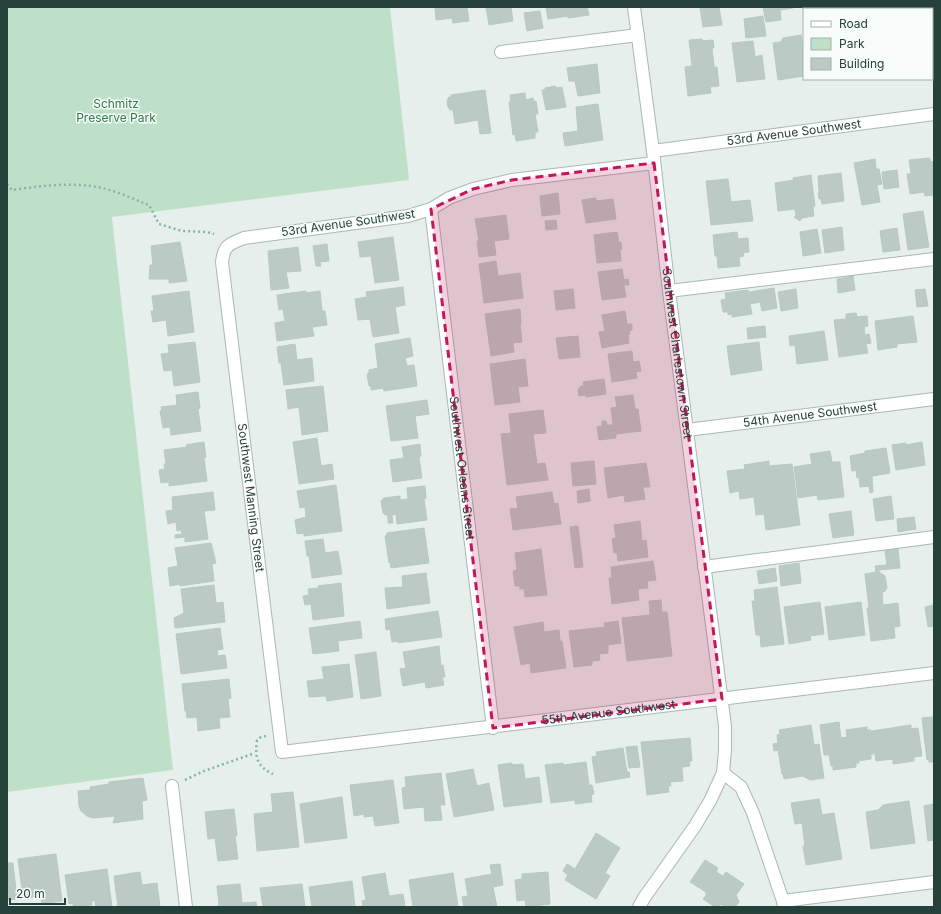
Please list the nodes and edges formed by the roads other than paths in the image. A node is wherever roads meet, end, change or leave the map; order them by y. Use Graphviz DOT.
graph roads {
  1 [pos="634,7"];
  2 [pos="638,35"];
  3 [pos="501,52"];
  4 [pos="934,114"];
  5 [pos="654,157"];
  6 [pos="431,209"];
  7 [pos="228,245"];
  8 [pos="934,259"];
  9 [pos="669,291"];
  10 [pos="934,399"];
  11 [pos="687,430"];
  12 [pos="934,537"];
  13 [pos="704,567"];
  14 [pos="934,673"];
  15 [pos="722,699"];
  16 [pos="493,728"];
  17 [pos="282,752"];
  18 [pos="723,773"];
  19 [pos="172,786"];
  20 [pos="934,882"];
  21 [pos="784,904"];
  22 [pos="186,907"];
  23 [pos="639,907"];
  1 -- 2 [label="street, Southwest Charlestown Street"];
  2 -- 3 [label="street"];
  2 -- 5 [label="street, Southwest Charlestown Street"];
  4 -- 5 [label="street, 53rd Avenue Southwest"];
  5 -- 6 [label="street, 53rd Avenue Southwest"];
  5 -- 9 [label="street, Southwest Charlestown Street"];
  6 -- 7 [label="street, 53rd Avenue Southwest"];
  6 -- 16 [label="street, Southwest Orleans Street"];
  7 -- 17 [label="street, Southwest Manning Street"];
  8 -- 9 [label="street"];
  9 -- 11 [label="street, Southwest Charlestown Street"];
  10 -- 11 [label="street, 54th Avenue Southwest"];
  11 -- 13 [label="street, Southwest Charlestown Street"];
  12 -- 13 [label="street"];
  13 -- 15 [label="street, Southwest Charlestown Street"];
  14 -- 15 [label="street, 55th Avenue Southwest"];
  15 -- 16 [label="street, 55th Avenue Southwest"];
  15 -- 18 [label="street"];
  16 -- 17 [label="street, 55th Avenue Southwest"];
  18 -- 21 [label="street"];
  18 -- 23 [label="street"];
  19 -- 22 [label="street"];
  20 -- 21 [label="street"];
}
